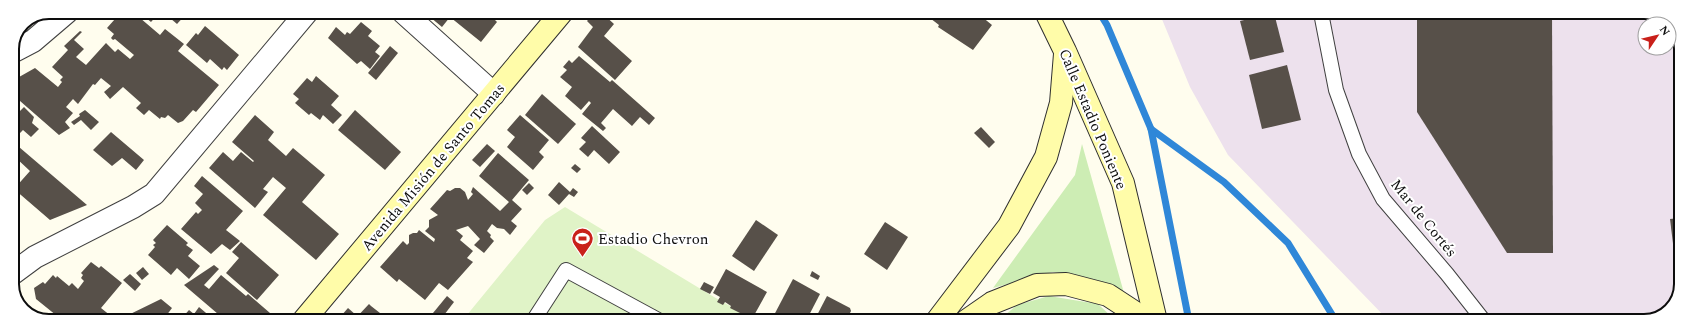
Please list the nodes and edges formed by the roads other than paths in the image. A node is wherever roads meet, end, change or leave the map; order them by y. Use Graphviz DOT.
graph roads {
  1 [pos="59,19"];
  2 [pos="301,19"];
  3 [pos="411,19"];
  4 [pos="556,19"];
  5 [pos="1049,19"];
  6 [pos="1322,19"];
  7 [pos="19,48"];
  8 [pos="1065,51"];
  9 [pos="494,94"];
  10 [pos="19,269"];
  11 [pos="309,314"];
  12 [pos="537,314"];
  13 [pos="647,314"];
  14 [pos="943,314"];
  15 [pos="976,314"];
  16 [pos="1136,314"];
  17 [pos="1154,314"];
  18 [pos="1478,314"];
  1 -- 7 [label="street"];
  2 -- 10 [label="street"];
  3 -- 9 [label="street"];
  4 -- 9 [label="street, Avenida Misión de Santo Tomas"];
  5 -- 8 [label="street, Calle Estadio Poniente"];
  6 -- 18 [label="lane, Mar de Cortés"];
  8 -- 14 [label="street"];
  8 -- 17 [label="street, Calle Estadio Poniente"];
  9 -- 11 [label="street, Avenida Misión de Santo Tomas"];
  12 -- 13 [label="lane"];
  15 -- 16 [label="street"];
}
